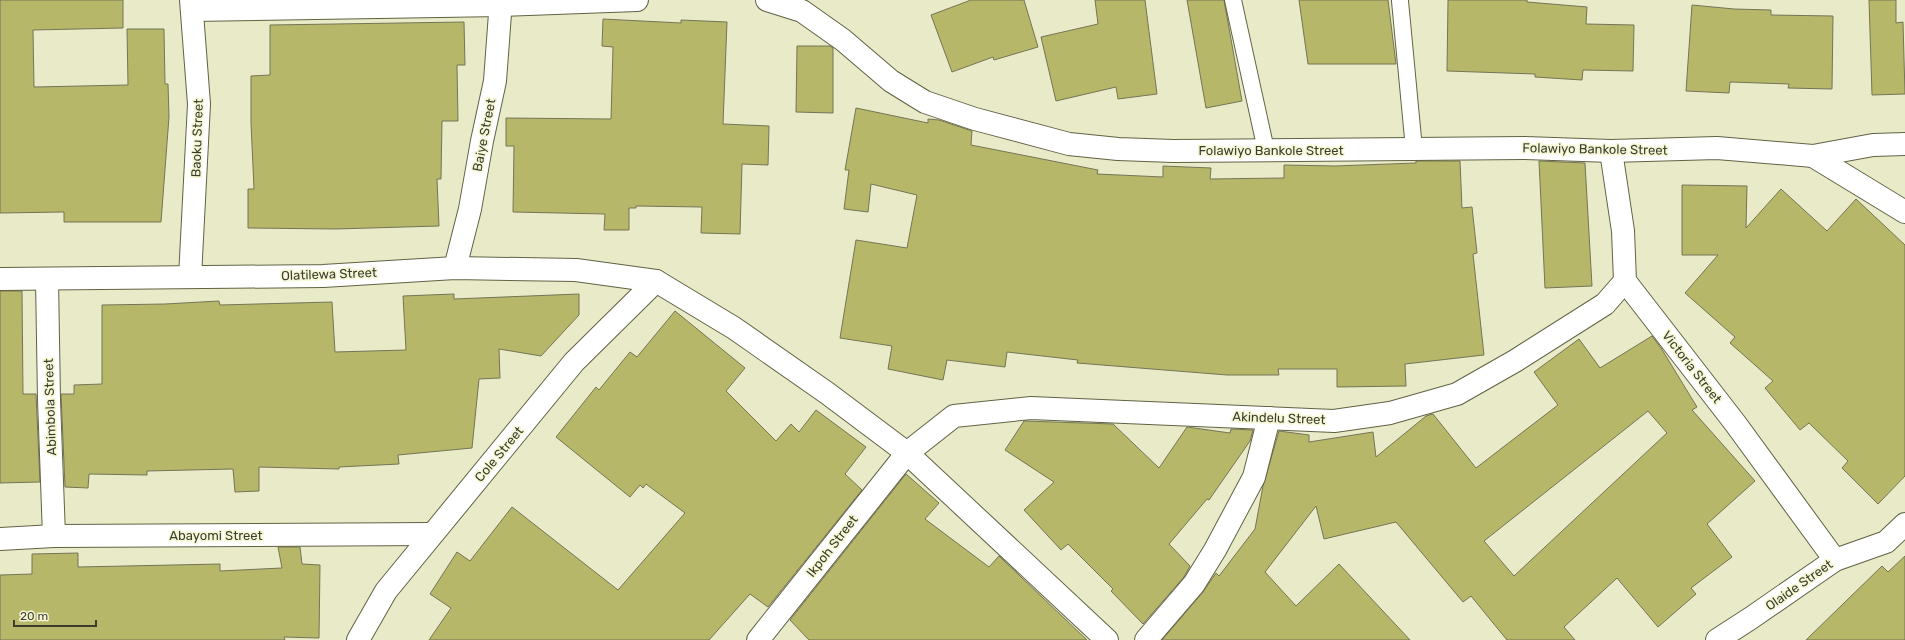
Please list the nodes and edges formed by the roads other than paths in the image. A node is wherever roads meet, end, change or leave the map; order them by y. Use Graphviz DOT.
graph roads {
  1 [pos="637,0"];
  2 [pos="768,0"];
  3 [pos="1233,0"];
  4 [pos="1400,1"];
  5 [pos="502,3"];
  6 [pos="192,5"];
  7 [pos="1905,144"];
  8 [pos="1414,149"];
  9 [pos="1266,150"];
  10 [pos="1611,151"];
  11 [pos="1813,156"];
  12 [pos="1905,212"];
  13 [pos="455,268"];
  14 [pos="190,277"];
  15 [pos="0,279"];
  16 [pos="47,279"];
  17 [pos="656,281"];
  18 [pos="1625,281"];
  19 [pos="1269,418"];
  20 [pos="907,453"];
  21 [pos="1905,524"];
  22 [pos="432,534"];
  23 [pos="54,536"];
  24 [pos="0,539"];
  25 [pos="1835,560"];
  26 [pos="358,640"];
  27 [pos="758,640"];
  28 [pos="1107,640"];
  29 [pos="1146,640"];
  30 [pos="1717,640"];
  1 -- 5 [label="street"];
  2 -- 9 [label="street, Folawiyo Bankole Street"];
  3 -- 9 [label="lane"];
  4 -- 8 [label="lane"];
  5 -- 6 [label="street"];
  5 -- 13 [label="street, Baiye Street"];
  6 -- 14 [label="street, Baoku Street"];
  7 -- 11 [label="street"];
  8 -- 9 [label="street, Folawiyo Bankole Street"];
  8 -- 10 [label="street, Folawiyo Bankole Street"];
  10 -- 11 [label="street, Folawiyo Bankole Street"];
  10 -- 18 [label="street"];
  11 -- 12 [label="street"];
  13 -- 14 [label="street, Olatilewa Street"];
  13 -- 17 [label="street, Olatilewa Street"];
  14 -- 16 [label="street, Olatilewa Street"];
  15 -- 16 [label="street, Olatilewa Street"];
  16 -- 23 [label="street, Abimbola Street"];
  17 -- 20 [label="street"];
  17 -- 22 [label="street, Cole Street"];
  18 -- 19 [label="street, Akindelu Street"];
  18 -- 25 [label="street, Victoria Street"];
  19 -- 20 [label="street, Akindelu Street"];
  19 -- 29 [label="street"];
  20 -- 27 [label="street, Ikpoh Street"];
  20 -- 28 [label="street"];
  21 -- 25 [label="street, Olaide Street"];
  22 -- 23 [label="street, Abayomi Street"];
  22 -- 26 [label="street, Cole Street"];
  23 -- 24 [label="street, Abayomi Street"];
  25 -- 30 [label="street, Olaide Street"];
}
